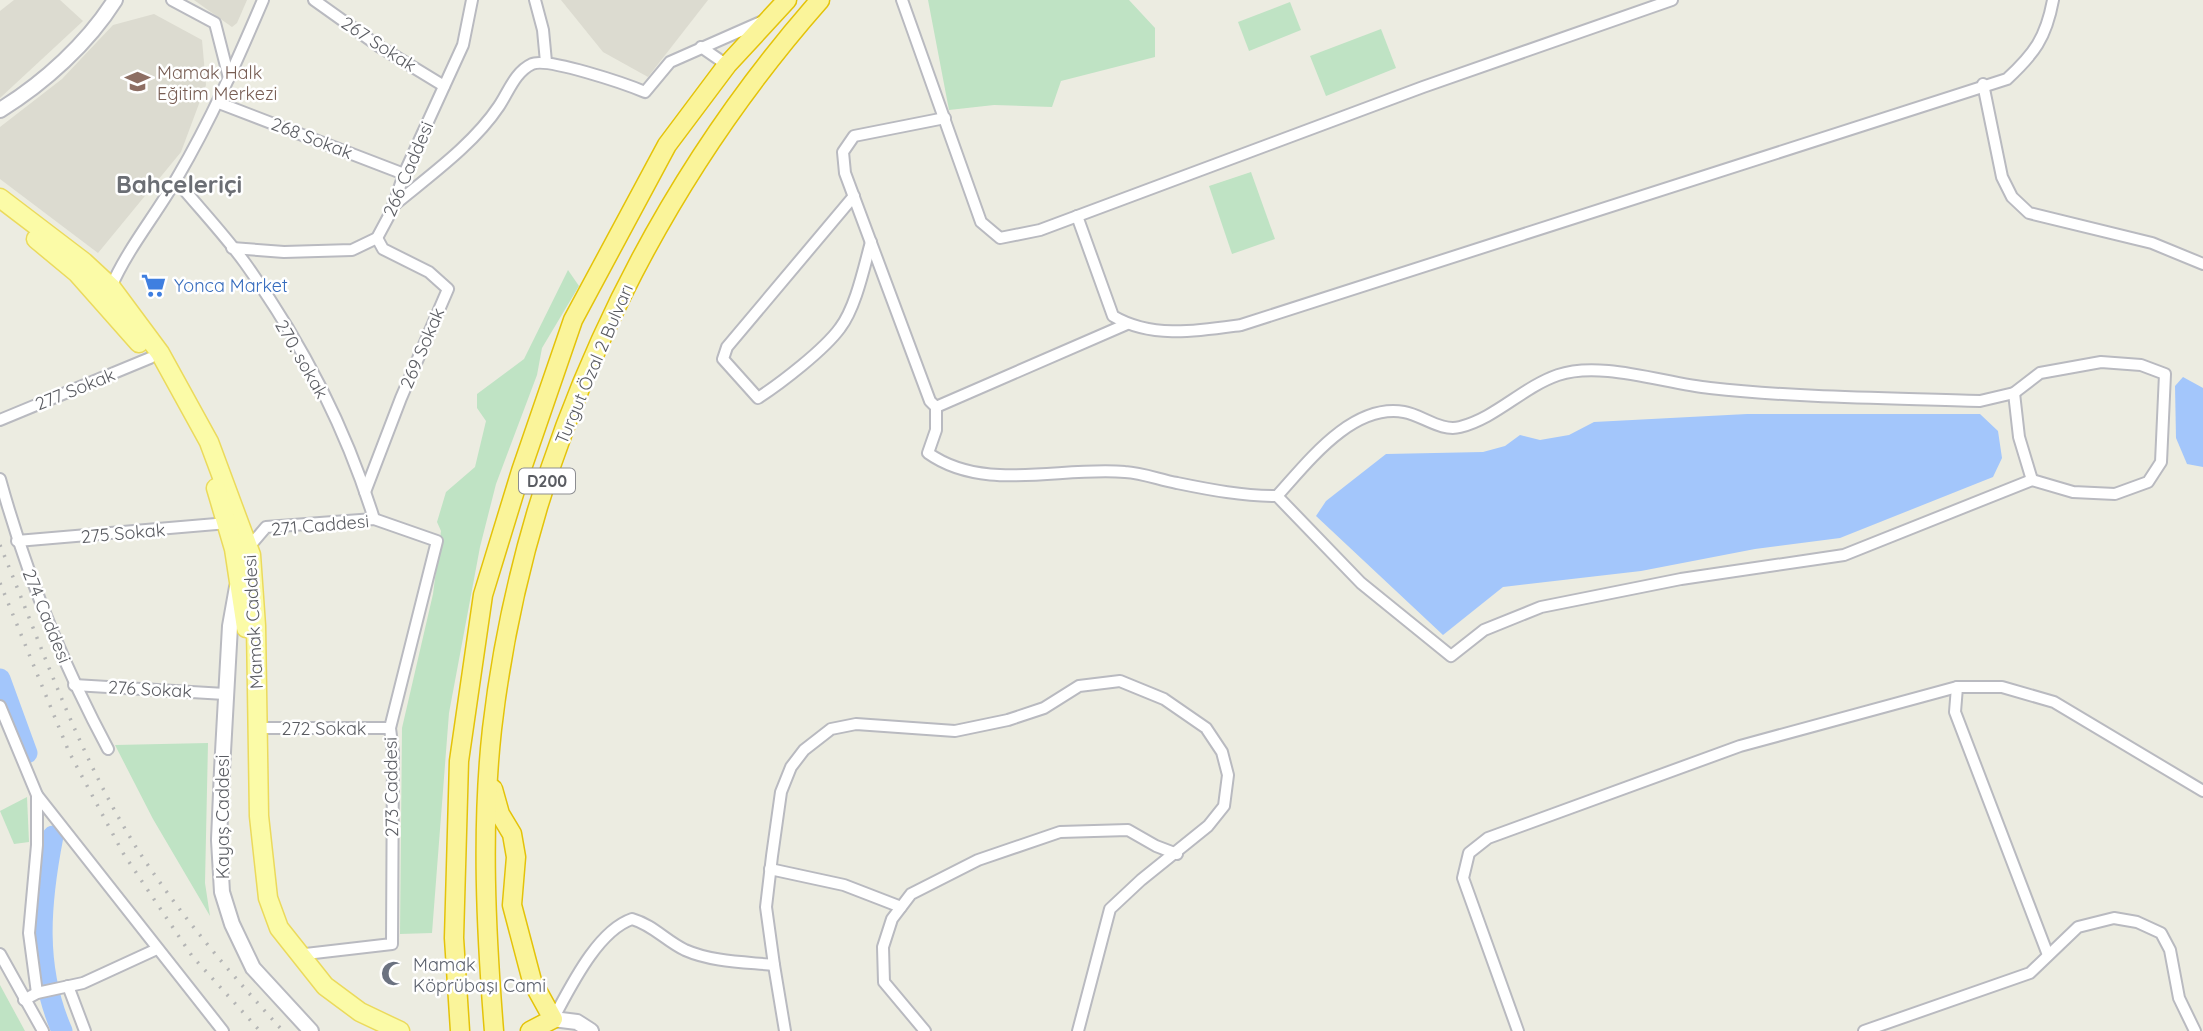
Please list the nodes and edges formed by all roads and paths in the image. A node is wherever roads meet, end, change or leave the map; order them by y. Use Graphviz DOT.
graph roads {
  1 [pos="115,0"];
  2 [pos="172,0"];
  3 [pos="263,0"];
  4 [pos="314,0"];
  5 [pos="472,0"];
  6 [pos="535,0"];
  7 [pos="787,0"];
  8 [pos="820,0"];
  9 [pos="902,0"];
  10 [pos="1672,0"];
  11 [pos="2053,0"];
  12 [pos="772,17"];
  13 [pos="701,47"];
  14 [pos="546,62"];
  15 [pos="727,65"];
  16 [pos="229,78"];
  17 [pos="1983,84"];
  18 [pos="444,86"];
  19 [pos="219,103"];
  20 [pos="0,110"];
  21 [pos="946,118"];
  22 [pos="404,174"];
  23 [pos="176,180"];
  24 [pos="854,196"];
  25 [pos="0,198"];
  26 [pos="393,206"];
  27 [pos="0,211"];
  28 [pos="1077,216"];
  29 [pos="377,238"];
  30 [pos="871,242"];
  31 [pos="232,248"];
  32 [pos="2203,264"];
  33 [pos="111,287"];
  34 [pos="1127,324"];
  35 [pos="150,358"];
  36 [pos="2014,393"];
  37 [pos="936,407"];
  38 [pos="0,420"];
  39 [pos="0,479"];
  40 [pos="2032,480"];
  41 [pos="365,492"];
  42 [pos="1277,496"];
  43 [pos="374,519"];
  44 [pos="228,523"];
  45 [pos="17,541"];
  46 [pos="437,541"];
  47 [pos="241,548"];
  48 [pos="246,573"];
  49 [pos="74,685"];
  50 [pos="1956,687"];
  51 [pos="225,694"];
  52 [pos="0,706"];
  53 [pos="390,727"];
  54 [pos="258,728"];
  55 [pos="108,749"];
  56 [pos="488,772"];
  57 [pos="2203,791"];
  58 [pos="37,795"];
  59 [pos="1177,853"];
  60 [pos="770,869"];
  61 [pos="901,907"];
  62 [pos="157,949"];
  63 [pos="0,954"];
  64 [pos="297,954"];
  65 [pos="2048,955"];
  66 [pos="774,965"];
  67 [pos="64,987"];
  68 [pos="41,992"];
  69 [pos="24,1000"];
  70 [pos="553,1019"];
  71 [pos="456,1027"];
  72 [pos="43,1031"];
  73 [pos="85,1031"];
  74 [pos="223,1031"];
  75 [pos="311,1031"];
  76 [pos="368,1031"];
  77 [pos="400,1031"];
  78 [pos="494,1031"];
  79 [pos="530,1031"];
  80 [pos="591,1031"];
  81 [pos="785,1031"];
  82 [pos="925,1031"];
  83 [pos="1078,1031"];
  84 [pos="1518,1031"];
  85 [pos="1864,1031"];
  86 [pos="2195,1031"];
  1 -- 20 [label="street"];
  2 -- 16 [label="street"];
  3 -- 16 [label="street"];
  4 -- 18 [label="street, 267 Sokak"];
  5 -- 18 [label="street, 266 Caddesi"];
  6 -- 14 [label="street"];
  7 -- 12 [label="highway, Turgut Özal 2 Bulvarı / D200"];
  8 -- 56 [label="highway, Turgut Özal 2 Bulvarı / D200"];
  9 -- 21 [label="street"];
  10 -- 28 [label="street"];
  11 -- 17 [label="street"];
  12 -- 13 [label="street"];
  12 -- 15 [label="highway, Turgut Özal 2 Bulvarı / D200"];
  13 -- 14 [label="street"];
  13 -- 15 [label="street"];
  14 -- 26 [label="street"];
  15 -- 71 [label="highway, Turgut Özal 2 Bulvarı / D200"];
  16 -- 19 [label="street"];
  17 -- 32 [label="street"];
  17 -- 34 [label="street"];
  18 -- 22 [label="street, 266 Caddesi"];
  19 -- 22 [label="street, 268 Sokak"];
  19 -- 23 [label="street"];
  21 -- 24 [label="street"];
  21 -- 28 [label="street"];
  22 -- 26 [label="street, 266 Caddesi"];
  23 -- 31 [label="street, 270. sokak"];
  23 -- 33 [label="street"];
  24 -- 30 [label="street"];
  24 -- 30 [label="street"];
  25 -- 33 [label="main road, Mamak Caddesi"];
  26 -- 29 [label="street, 266 Caddesi"];
  27 -- 35 [label="main road, Mamak Caddesi"];
  28 -- 34 [label="street"];
  29 -- 31 [label="street, 266 Caddesi"];
  29 -- 41 [label="street, 269 Sokak"];
  30 -- 37 [label="street"];
  31 -- 41 [label="street, 270. sokak"];
  33 -- 47 [label="main road, Mamak Caddesi"];
  34 -- 37 [label="street"];
  35 -- 38 [label="street, 277 Sokak"];
  35 -- 44 [label="main road, Mamak Caddesi"];
  36 -- 40 [label="street"];
  36 -- 40 [label="street"];
  36 -- 42 [label="street"];
  37 -- 42 [label="street"];
  39 -- 45 [label="street, 274 Caddesi"];
  40 -- 42 [label="street"];
  41 -- 43 [label="street, 270. sokak"];
  43 -- 46 [label="street, 271 Caddesi"];
  43 -- 47 [label="street, 271 Caddesi"];
  44 -- 45 [label="street, 275 Sokak"];
  44 -- 47 [label="main road, Mamak Caddesi"];
  45 -- 49 [label="street, 274 Caddesi"];
  46 -- 53 [label="street, 273 Caddesi"];
  47 -- 48 [label="main road, Mamak Caddesi"];
  48 -- 51 [label="street, Kayaş Caddesi"];
  48 -- 54 [label="main road, Mamak Caddesi"];
  48 -- 76 [label="main road, Mamak Caddesi"];
  49 -- 51 [label="street, 276 Sokak"];
  49 -- 55 [label="street, 274 Caddesi"];
  50 -- 57 [label="street"];
  50 -- 65 [label="street"];
  50 -- 84 [label="street"];
  51 -- 75 [label="street, Kayaş Caddesi"];
  52 -- 58 [label="street"];
  53 -- 54 [label="street, 272 Sokak"];
  53 -- 64 [label="street, 273 Caddesi"];
  54 -- 64 [label="main road, Mamak Caddesi"];
  56 -- 70 [label="highway"];
  56 -- 78 [label="highway, Turgut Özal 2 Bulvarı / D200"];
  58 -- 62 [label="street"];
  58 -- 68 [label="street"];
  59 -- 60 [label="street"];
  59 -- 61 [label="street"];
  59 -- 83 [label="street"];
  60 -- 61 [label="street"];
  60 -- 66 [label="street"];
  61 -- 82 [label="street"];
  62 -- 67 [label="street"];
  62 -- 74 [label="street"];
  63 -- 69 [label="street"];
  64 -- 77 [label="main road, Mamak Caddesi"];
  65 -- 85 [label="street"];
  65 -- 86 [label="street"];
  66 -- 70 [label="street"];
  66 -- 81 [label="street"];
  67 -- 68 [label="street"];
  67 -- 73 [label="street"];
  68 -- 69 [label="street"];
  69 -- 72 [label="street"];
  70 -- 79 [label="highway"];
  70 -- 80 [label="street"];
}
